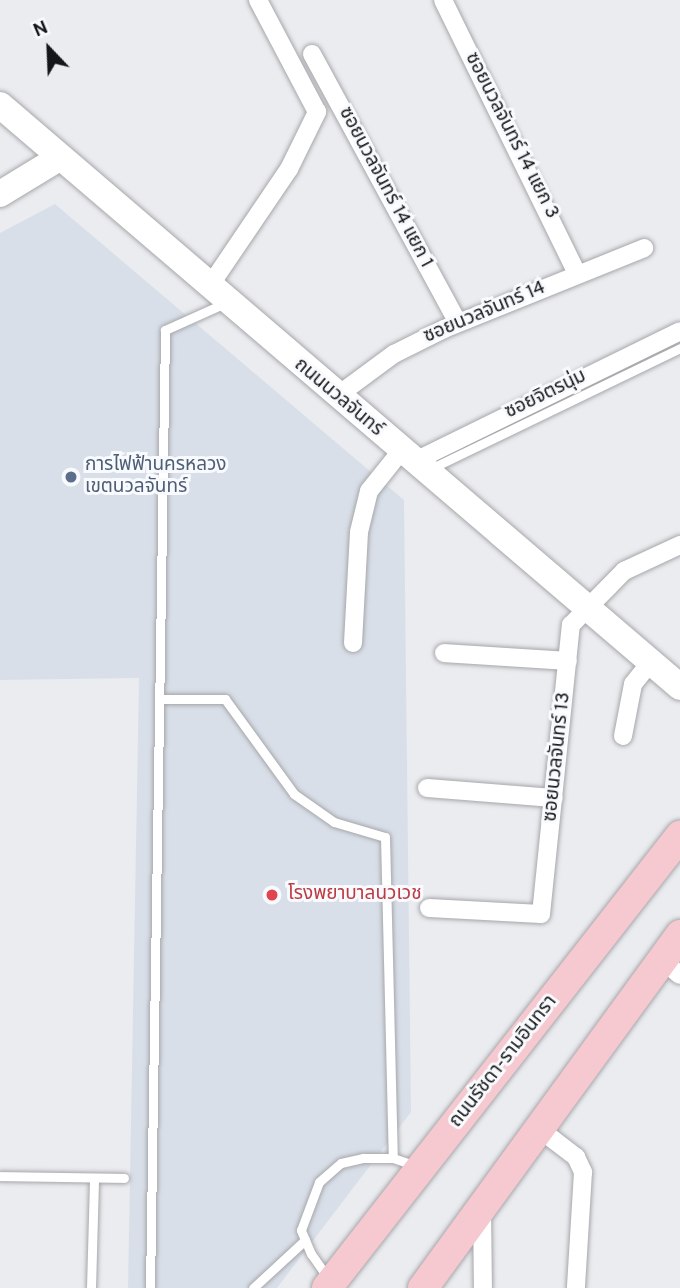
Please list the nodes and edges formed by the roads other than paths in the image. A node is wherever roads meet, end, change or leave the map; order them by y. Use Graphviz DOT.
graph roads {
  1 [pos="258,0"];
  2 [pos="443,0"];
  3 [pos="312,54"];
  4 [pos="0,105"];
  5 [pos="59,158"];
  6 [pos="0,194"];
  7 [pos="644,248"];
  8 [pos="577,273"];
  9 [pos="218,295"];
  10 [pos="458,323"];
  11 [pos="680,331"];
  12 [pos="680,348"];
  13 [pos="337,396"];
  14 [pos="413,462"];
  15 [pos="680,545"];
  16 [pos="587,606"];
  17 [pos="353,643"];
  18 [pos="443,653"];
  19 [pos="568,661"];
  20 [pos="651,662"];
  21 [pos="680,687"];
  22 [pos="159,699"];
  23 [pos="623,736"];
  24 [pos="427,788"];
  25 [pos="554,798"];
  26 [pos="680,836"];
  27 [pos="429,908"];
  28 [pos="680,935"];
  29 [pos="671,967"];
  30 [pos="538,1128"];
  31 [pos="393,1158"];
  32 [pos="422,1168"];
  33 [pos="0,1176"];
  34 [pos="94,1178"];
  35 [pos="124,1178"];
  36 [pos="482,1206"];
  37 [pos="305,1240"];
  38 [pos="329,1285"];
  39 [pos="91,1288"];
  40 [pos="150,1288"];
  41 [pos="253,1288"];
  42 [pos="423,1288"];
  43 [pos="483,1288"];
  44 [pos="576,1288"];
  1 -- 9 [label="street"];
  2 -- 8 [label="street, ซอยนวลจันทร์ 14 แยก 3"];
  3 -- 10 [label="street, ซอยนวลจันทร์ 14 แยก 1"];
  4 -- 5 [label="main road, ถนนนวลจันทร์"];
  5 -- 6 [label="main road"];
  5 -- 9 [label="main road, ถนนนวลจันทร์"];
  7 -- 8 [label="street, ซอยนวลจันทร์ 14"];
  8 -- 10 [label="street, ซอยนวลจันทร์ 14"];
  9 -- 13 [label="main road, ถนนนวลจันทร์"];
  9 -- 22 [label="lane"];
  10 -- 13 [label="street, ซอยนวลจันทร์ 14"];
  11 -- 14 [label="street, ซอยจิตรนุ่ม"];
  12 -- 14 [label="lane"];
  13 -- 14 [label="main road, ถนนนวลจันทร์"];
  14 -- 16 [label="main road, ถนนนวลจันทร์"];
  14 -- 17 [label="street"];
  15 -- 16 [label="street, ซอยนวลจันทร์ 13"];
  16 -- 19 [label="street, ซอยนวลจันทร์ 13"];
  16 -- 20 [label="main road, ถนนนวลจันทร์"];
  18 -- 19 [label="street"];
  19 -- 25 [label="street, ซอยนวลจันทร์ 13"];
  20 -- 21 [label="main road, ถนนนวลจันทร์"];
  20 -- 23 [label="street"];
  22 -- 31 [label="lane"];
  22 -- 40 [label="lane"];
  24 -- 25 [label="street"];
  25 -- 27 [label="street, ซอยนวลจันทร์ 13"];
  26 -- 32 [label="main road, ถนนรัชดา-รามอินทรา"];
  28 -- 29 [label="main road"];
  29 -- 30 [label="main road"];
  30 -- 36 [label="main road"];
  30 -- 44 [label="street"];
  31 -- 32 [label="lane"];
  31 -- 37 [label="lane"];
  32 -- 38 [label="main road, ถนนรัชดา-รามอินทรา"];
  33 -- 34 [label="lane"];
  34 -- 35 [label="lane"];
  34 -- 39 [label="lane"];
  36 -- 42 [label="main road"];
  36 -- 43 [label="street"];
  37 -- 38 [label="lane"];
  37 -- 41 [label="lane"];
}
